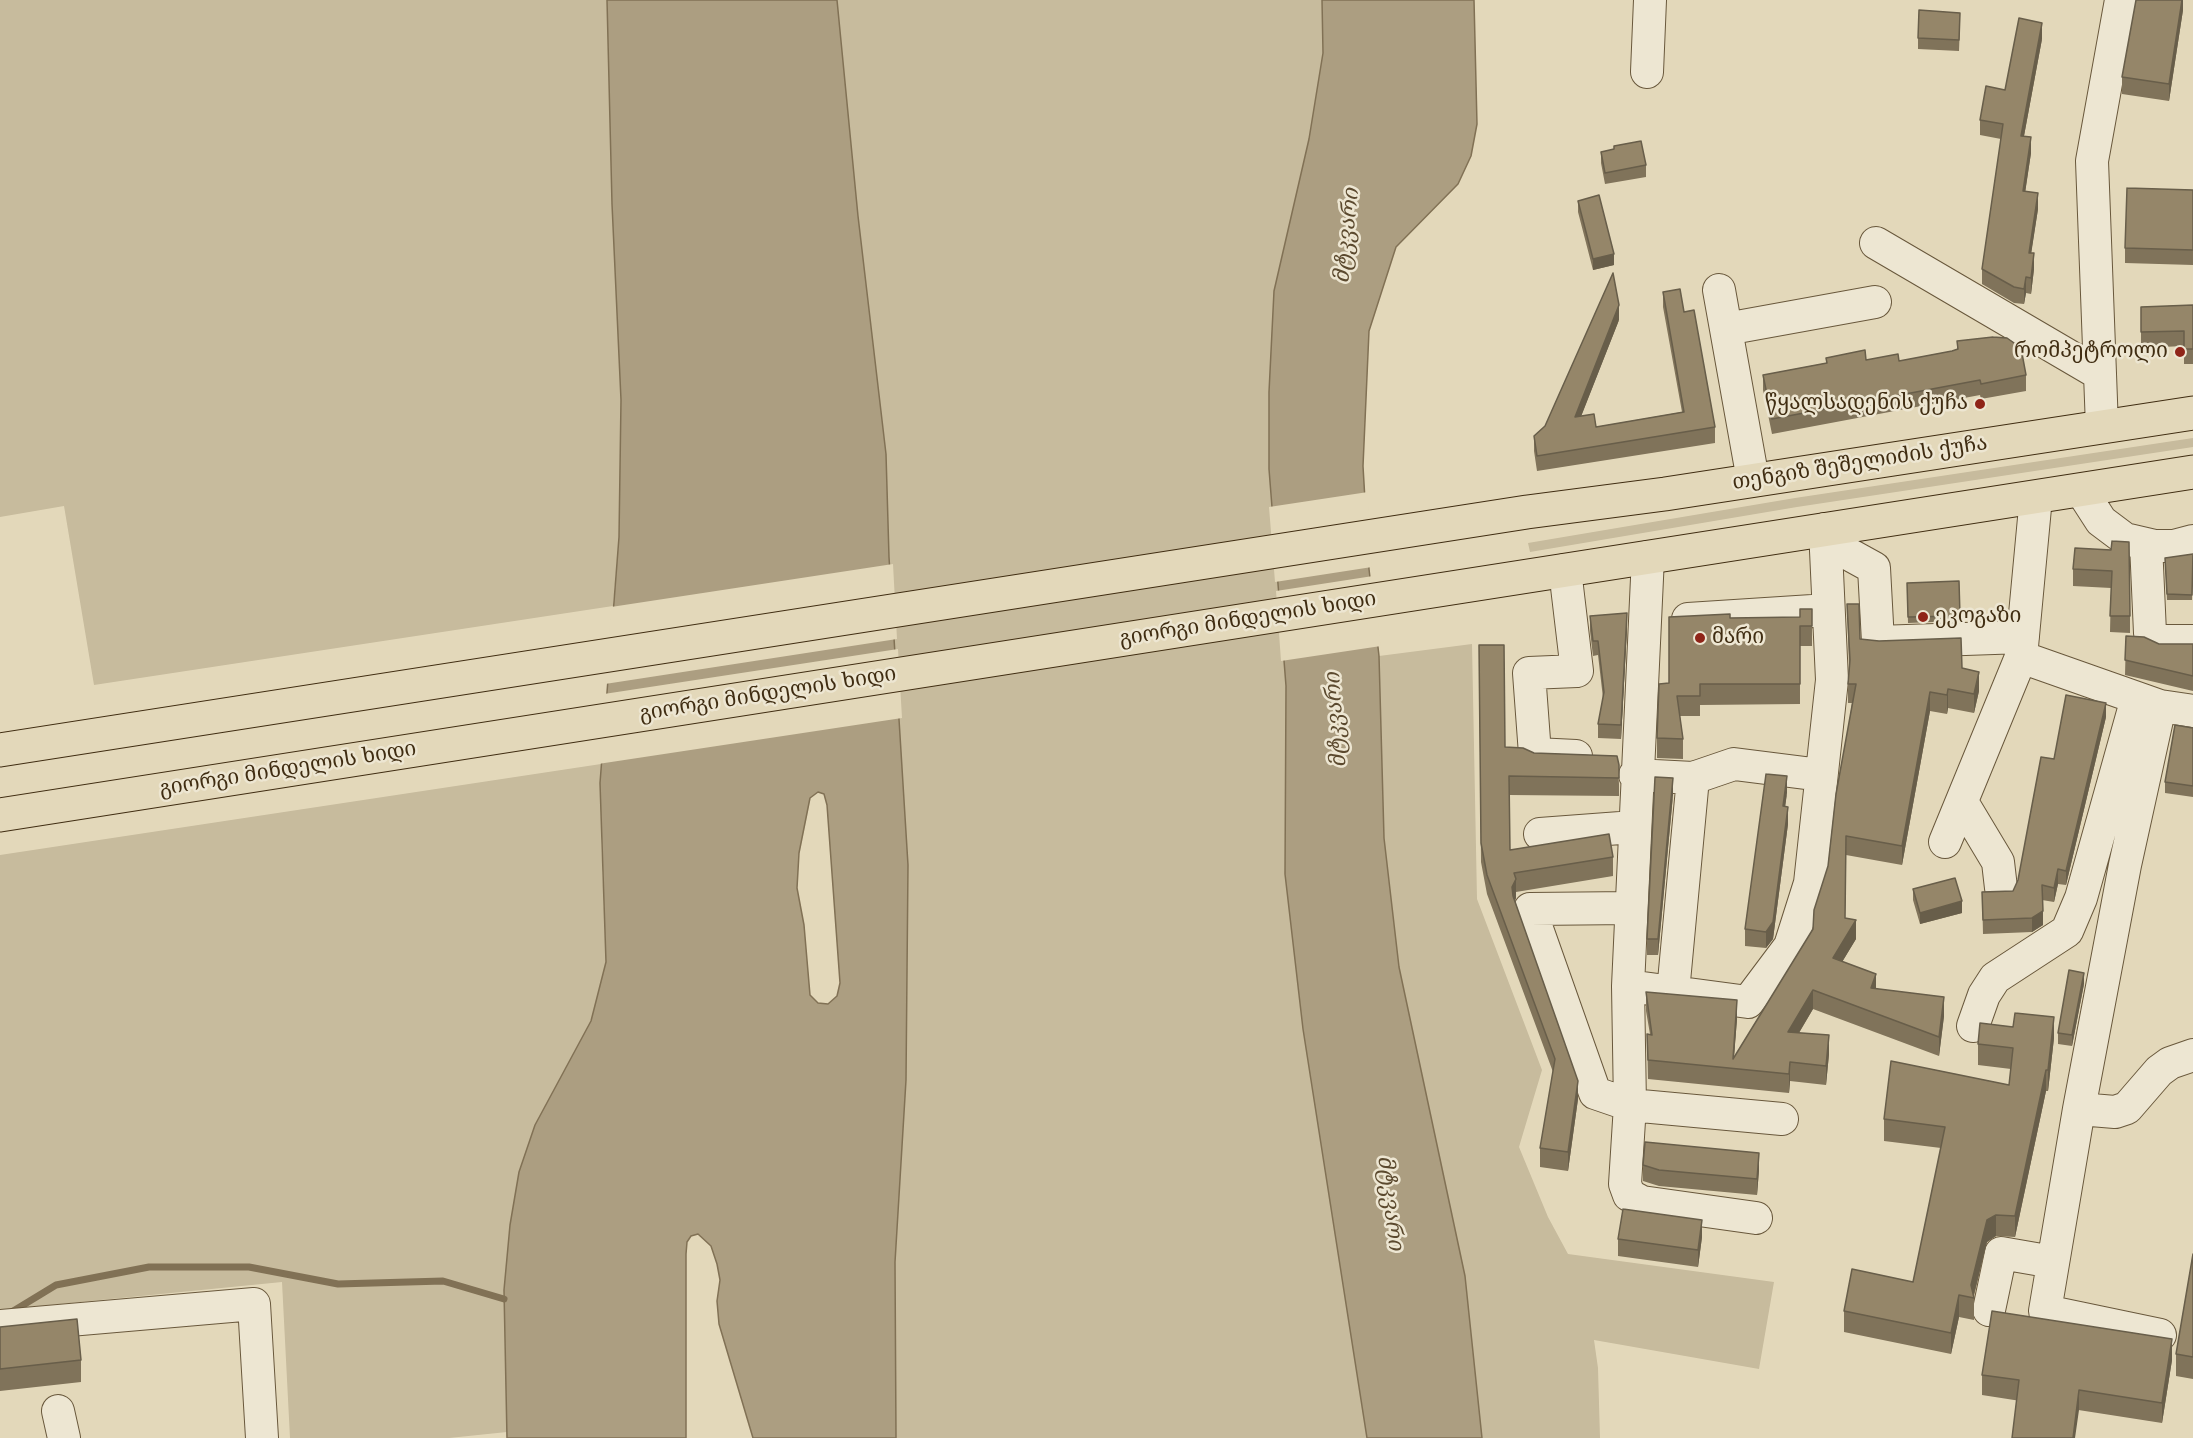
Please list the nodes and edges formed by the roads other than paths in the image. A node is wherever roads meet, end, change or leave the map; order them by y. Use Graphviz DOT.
graph roads {
  1 [pos="1650,0"];
  2 [pos="2121,0"];
  3 [pos="1647,72"];
  4 [pos="1876,243"];
  5 [pos="1719,290"];
  6 [pos="1875,302"];
  7 [pos="1726,329"];
  8 [pos="2098,373"];
  9 [pos="2193,413"];
  10 [pos="2102,427"];
  11 [pos="2193,472"];
  12 [pos="1753,480"];
  13 [pos="2081,490"];
  14 [pos="2036,496"];
  15 [pos="1825,535"];
  16 [pos="2193,541"];
  17 [pos="2146,544"];
  18 [pos="1648,557"];
  19 [pos="1551,572"];
  20 [pos="1828,610"];
  21 [pos="1646,621"];
  22 [pos="2193,640"];
  23 [pos="2022,647"];
  24 [pos="2148,702"];
  25 [pos="2193,711"];
  26 [pos="0,750"];
  27 [pos="1622,761"];
  28 [pos="1821,775"];
  29 [pos="1693,778"];
  30 [pos="1962,802"];
  31 [pos="0,815"];
  32 [pos="1634,827"];
  33 [pos="1540,834"];
  34 [pos="1945,842"];
  35 [pos="2001,888"];
  36 [pos="1631,908"];
  37 [pos="1628,986"];
  38 [pos="1673,992"];
  39 [pos="1973,1026"];
  40 [pos="2193,1055"];
  41 [pos="1630,1105"];
  42 [pos="2079,1109"];
  43 [pos="1782,1119"];
  44 [pos="1756,1218"];
  45 [pos="2054,1262"];
  46 [pos="1989,1310"];
  47 [pos="0,1326"];
  48 [pos="2160,1335"];
  49 [pos="262,1438"];
  1 -- 3 [label="street"];
  2 -- 8 [label="street"];
  4 -- 8 [label="street"];
  5 -- 7 [label="street"];
  6 -- 7 [label="street"];
  7 -- 12 [label="street"];
  8 -- 10 [label="street"];
  9 -- 10 [label="main road, თენგიზ შეშელიძის ქუჩა"];
  10 -- 12 [label="main road, თენგიზ შეშელიძის ქუჩა"];
  11 -- 13 [label="main road"];
  12 -- 26 [label="main road, თენგიზ შეშელიძის ქუჩა"];
  13 -- 14 [label="main road"];
  13 -- 17 [label="street"];
  14 -- 15 [label="main road"];
  14 -- 23 [label="street"];
  15 -- 18 [label="main road"];
  15 -- 20 [label="street"];
  15 -- 23 [label="street"];
  16 -- 17 [label="street"];
  17 -- 22 [label="street"];
  18 -- 19 [label="main road"];
  18 -- 21 [label="street"];
  19 -- 27 [label="street"];
  19 -- 31 [label="main road, გიორგი მინდელის ხიდი"];
  20 -- 21 [label="street"];
  20 -- 28 [label="street"];
  21 -- 27 [label="street"];
  23 -- 24 [label="street"];
  23 -- 30 [label="street"];
  24 -- 25 [label="street"];
  24 -- 39 [label="street"];
  24 -- 42 [label="street"];
  27 -- 29 [label="street"];
  27 -- 32 [label="street"];
  28 -- 29 [label="street"];
  28 -- 38 [label="street"];
  29 -- 38 [label="street"];
  30 -- 34 [label="street"];
  30 -- 35 [label="street"];
  32 -- 33 [label="street"];
  32 -- 36 [label="street"];
  36 -- 37 [label="street"];
  36 -- 41 [label="street"];
  37 -- 38 [label="street"];
  37 -- 41 [label="street"];
  40 -- 42 [label="street"];
  41 -- 43 [label="street"];
  41 -- 44 [label="street"];
  42 -- 45 [label="street"];
  45 -- 46 [label="street"];
  45 -- 48 [label="street"];
  47 -- 49 [label="street"];
}
